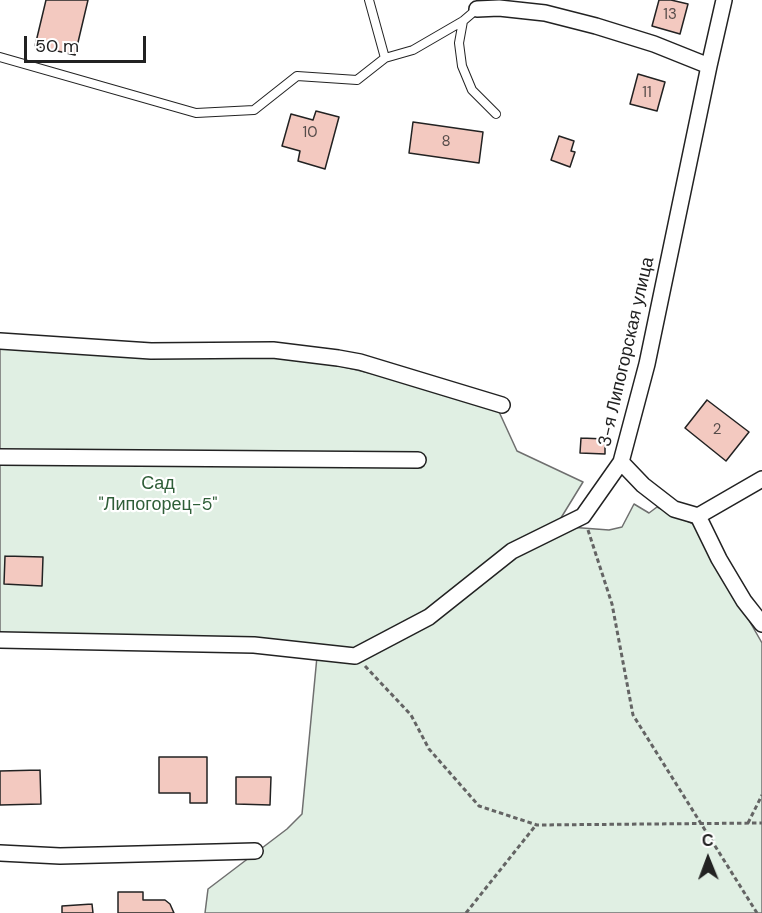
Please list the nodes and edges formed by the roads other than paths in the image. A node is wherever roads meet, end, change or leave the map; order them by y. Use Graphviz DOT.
graph roads {
  1 [pos="369,0"];
  2 [pos="724,0"];
  3 [pos="480,5"];
  4 [pos="463,21"];
  5 [pos="0,57"];
  6 [pos="385,58"];
  7 [pos="709,66"];
  8 [pos="496,114"];
  9 [pos="0,341"];
  10 [pos="502,405"];
  11 [pos="0,457"];
  12 [pos="418,460"];
  13 [pos="621,462"];
  14 [pos="762,479"];
  15 [pos="698,516"];
  16 [pos="762,624"];
  17 [pos="0,640"];
  18 [pos="255,851"];
  19 [pos="0,853"];
  1 -- 6 [label="lane"];
  2 -- 7 [label="street, 3-я Липогорская улица"];
  3 -- 4 [label="lane"];
  3 -- 7 [label="street"];
  4 -- 6 [label="lane"];
  4 -- 8 [label="lane"];
  5 -- 6 [label="lane"];
  7 -- 13 [label="street, 3-я Липогорская улица"];
  9 -- 10 [label="street"];
  11 -- 12 [label="street"];
  13 -- 15 [label="street"];
  13 -- 17 [label="street, 3-я Липогорская улица"];
  14 -- 15 [label="street"];
  15 -- 16 [label="street"];
  18 -- 19 [label="street"];
}
